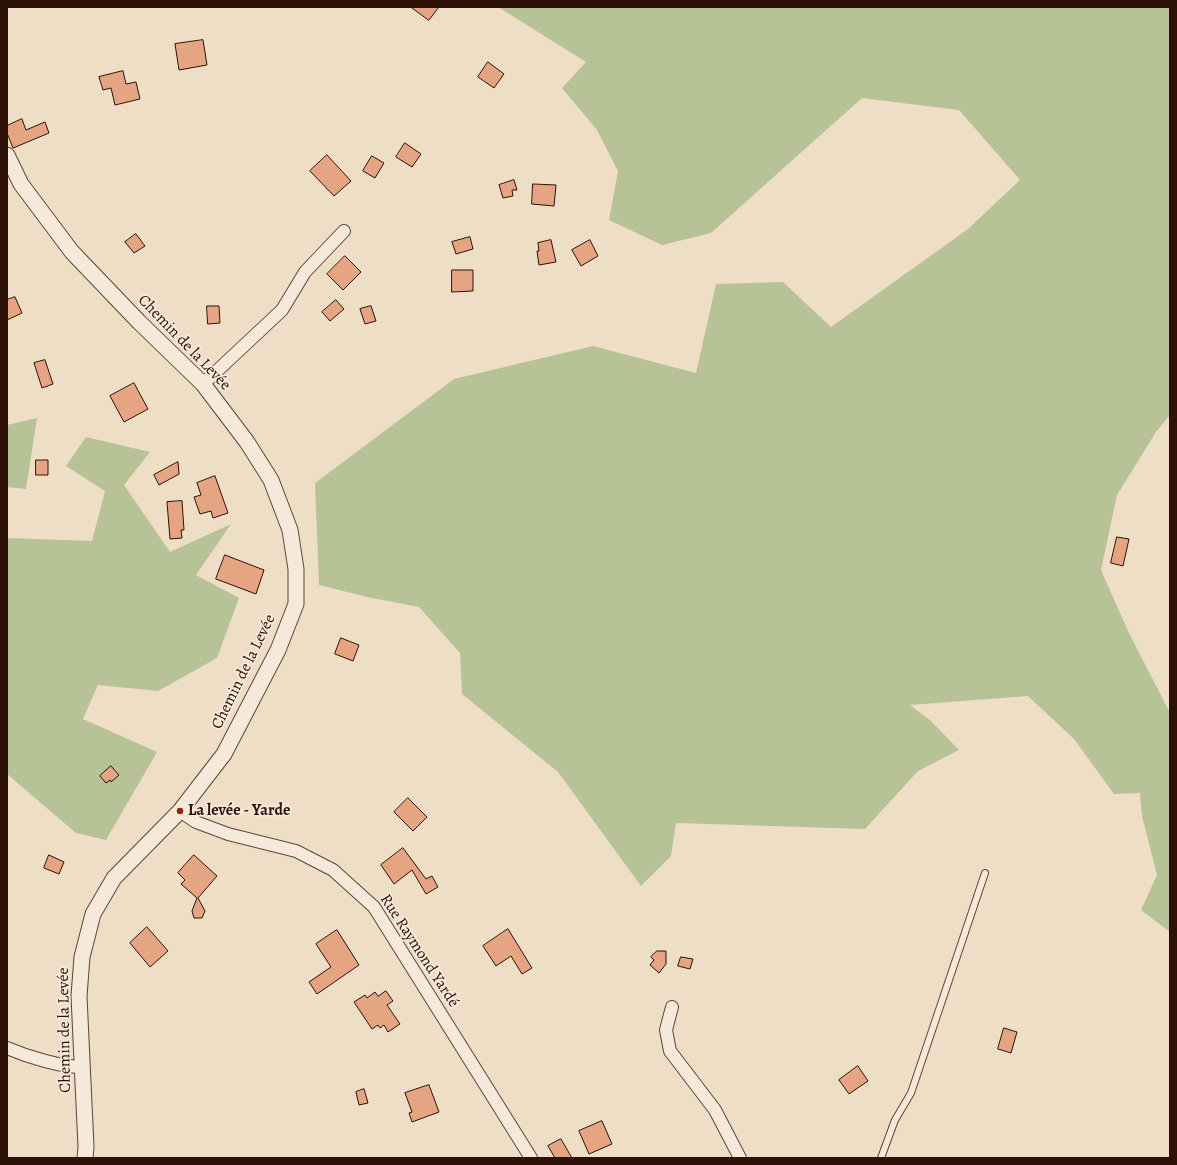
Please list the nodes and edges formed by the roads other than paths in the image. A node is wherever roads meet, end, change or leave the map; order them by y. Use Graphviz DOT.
graph roads {
  1 [pos="7,155"];
  2 [pos="344,231"];
  3 [pos="203,384"];
  4 [pos="180,811"];
  5 [pos="985,873"];
  6 [pos="672,1007"];
  7 [pos="7,1048"];
  8 [pos="83,1067"];
  9 [pos="84,1158"];
  10 [pos="531,1158"];
  11 [pos="740,1158"];
  12 [pos="881,1158"];
  1 -- 3 [label="street, Chemin de la Levée"];
  2 -- 3 [label="street"];
  3 -- 4 [label="street, Chemin de la Levée"];
  4 -- 8 [label="street, Chemin de la Levée"];
  4 -- 10 [label="street, Rue Raymond Yardé"];
  5 -- 12 [label="lane"];
  6 -- 11 [label="street"];
  7 -- 8 [label="street"];
  8 -- 9 [label="street, Chemin de la Levée"];
}
